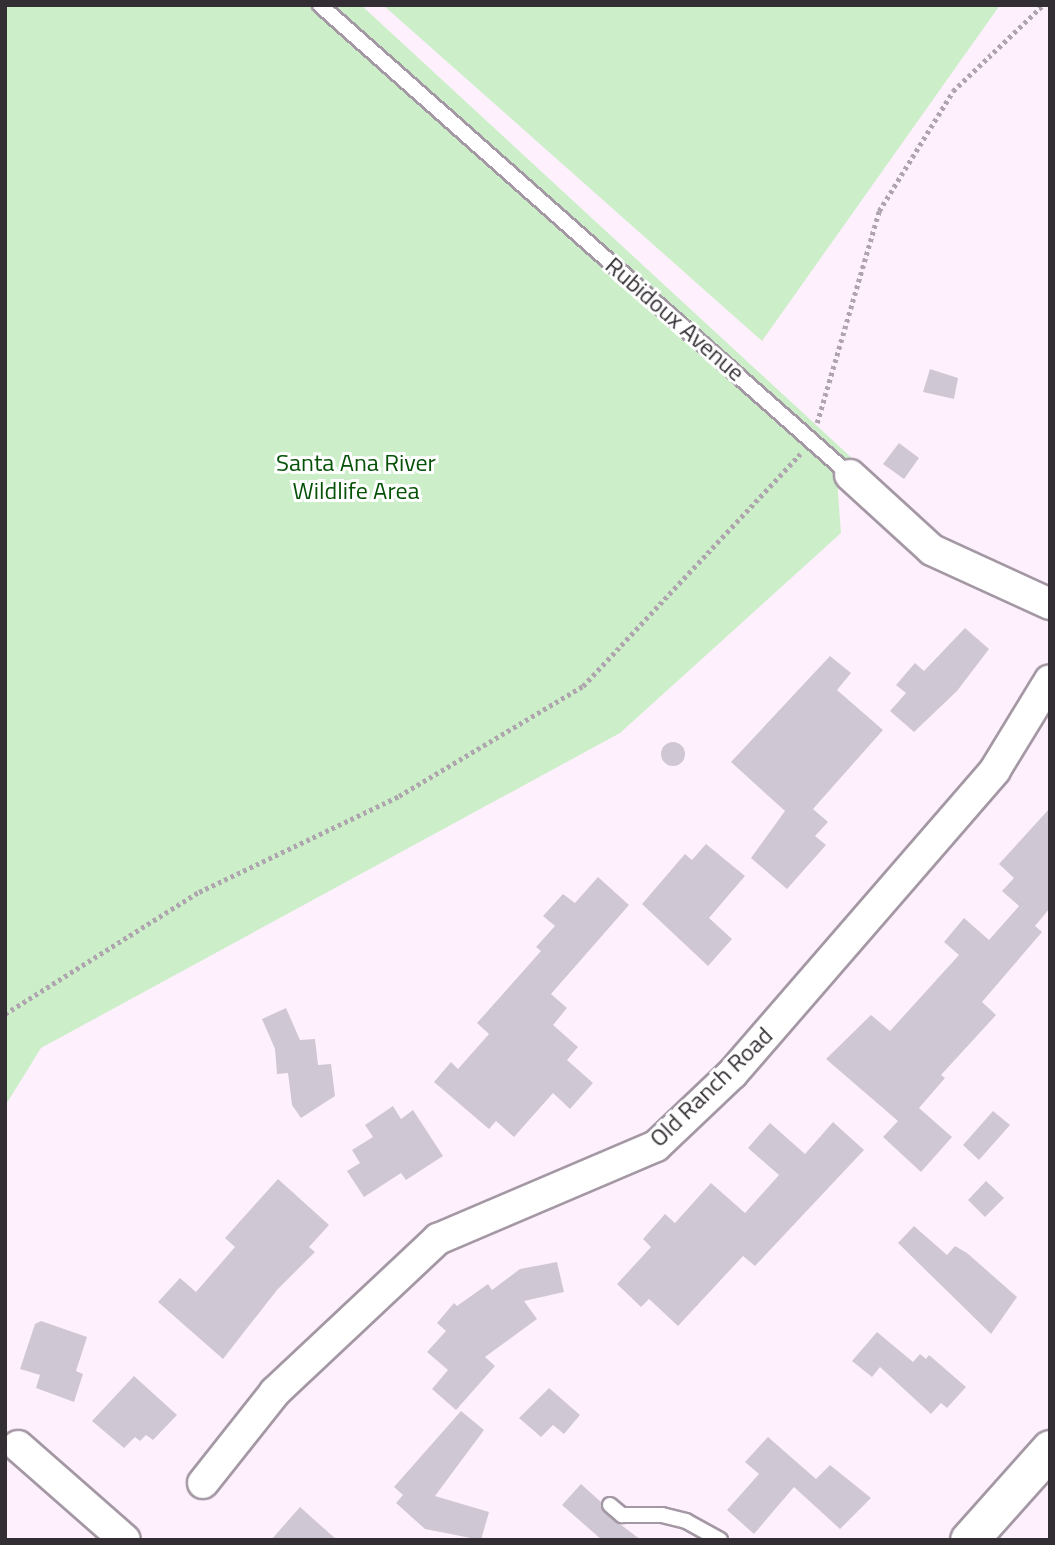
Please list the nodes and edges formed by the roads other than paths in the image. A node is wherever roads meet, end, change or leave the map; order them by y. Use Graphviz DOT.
graph roads {
  1 [pos="320,5"];
  2 [pos="850,475"];
  3 [pos="1050,604"];
  4 [pos="1050,680"];
  5 [pos="18,1446"];
  6 [pos="1050,1449"];
  7 [pos="203,1483"];
  8 [pos="610,1505"];
  9 [pos="125,1540"];
  10 [pos="720,1540"];
  11 [pos="969,1540"];
  1 -- 2 [label="lane, Rubidoux Avenue"];
  2 -- 3 [label="street, Rubidoux Avenue"];
  4 -- 7 [label="street, Old Ranch Road"];
  5 -- 9 [label="street"];
  6 -- 11 [label="street"];
  8 -- 10 [label="lane"];
}
